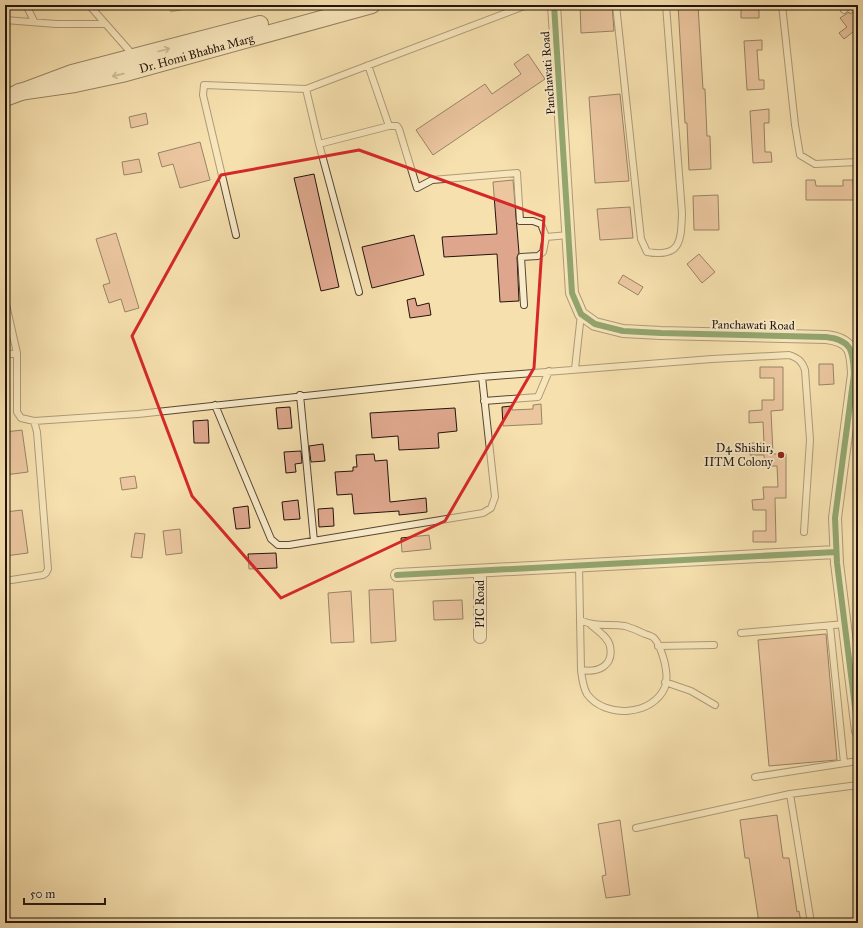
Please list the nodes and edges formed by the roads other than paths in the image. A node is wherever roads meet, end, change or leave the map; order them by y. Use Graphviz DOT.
graph roads {
  1 [pos="26,5"];
  2 [pos="89,5"];
  3 [pos="330,5"];
  4 [pos="372,5"];
  5 [pos="527,5"];
  6 [pos="554,5"];
  7 [pos="616,5"];
  8 [pos="666,5"];
  9 [pos="782,5"];
  10 [pos="5,20"];
  11 [pos="34,21"];
  12 [pos="105,24"];
  13 [pos="142,62"];
  14 [pos="368,65"];
  15 [pos="306,89"];
  16 [pos="12,95"];
  17 [pos="389,126"];
  18 [pos="319,144"];
  19 [pos="858,162"];
  20 [pos="236,235"];
  21 [pos="569,235"];
  22 [pos="546,236"];
  23 [pos="359,292"];
  24 [pos="5,300"];
  25 [pos="524,305"];
  26 [pos="581,314"];
  27 [pos="17,353"];
  28 [pos="5,355"];
  29 [pos="575,370"];
  30 [pos="549,371"];
  31 [pos="482,377"];
  32 [pos="300,395"];
  33 [pos="484,401"];
  34 [pos="215,405"];
  35 [pos="34,421"];
  36 [pos="804,532"];
  37 [pos="314,541"];
  38 [pos="836,552"];
  39 [pos="579,566"];
  40 [pos="480,571"];
  41 [pos="397,575"];
  42 [pos="5,581"];
  43 [pos="580,620"];
  44 [pos="846,624"];
  45 [pos="590,625"];
  46 [pos="830,626"];
  47 [pos="741,633"];
  48 [pos="480,637"];
  49 [pos="714,645"];
  50 [pos="658,646"];
  51 [pos="581,670"];
  52 [pos="666,682"];
  53 [pos="715,705"];
  54 [pos="858,731"];
  55 [pos="858,761"];
  56 [pos="844,763"];
  57 [pos="755,777"];
  58 [pos="858,785"];
  59 [pos="790,794"];
  60 [pos="636,828"];
  61 [pos="811,923"];
  1 -- 11 [label="lane"];
  2 -- 12 [label="lane"];
  13 -- 3 [label="main road, Dr. Homi Bhabha Marg, one-way"];
  4 -- 13 [label="main road, Dr. Homi Bhabha Marg"];
  5 -- 14 [label="lane"];
  6 -- 21 [label="street, Panchawati Road"];
  7 -- 8 [label="lane"];
  9 -- 19 [label="lane"];
  10 -- 11 [label="lane"];
  11 -- 12 [label="lane"];
  12 -- 13 [label="lane"];
  13 -- 16 [label="main road, Dr. Homi Bhabha Marg"];
  14 -- 15 [label="lane"];
  14 -- 17 [label="lane"];
  15 -- 18 [label="lane"];
  15 -- 20 [label="lane"];
  17 -- 18 [label="lane"];
  17 -- 22 [label="lane"];
  18 -- 23 [label="lane"];
  21 -- 22 [label="lane"];
  21 -- 26 [label="street, Panchawati Road"];
  22 -- 25 [label="lane"];
  24 -- 27 [label="lane"];
  26 -- 29 [label="lane"];
  26 -- 38 [label="street, Panchawati Road"];
  27 -- 28 [label="lane"];
  27 -- 35 [label="lane"];
  29 -- 30 [label="lane"];
  29 -- 36 [label="lane"];
  30 -- 31 [label="lane"];
  30 -- 33 [label="lane"];
  31 -- 32 [label="lane"];
  31 -- 33 [label="lane"];
  32 -- 34 [label="lane"];
  32 -- 37 [label="lane"];
  33 -- 37 [label="lane"];
  34 -- 35 [label="lane"];
  34 -- 37 [label="lane"];
  35 -- 42 [label="lane"];
  38 -- 39 [label="street"];
  38 -- 44 [label="street, Panchawati Road"];
  39 -- 40 [label="street"];
  39 -- 43 [label="lane"];
  40 -- 41 [label="street"];
  40 -- 48 [label="street, PIC Road"];
  43 -- 45 [label="lane"];
  43 -- 51 [label="lane"];
  44 -- 46 [label="lane"];
  44 -- 54 [label="street, Panchawati Road"];
  45 -- 50 [label="lane"];
  45 -- 51 [label="lane"];
  46 -- 47 [label="lane"];
  46 -- 56 [label="lane"];
  49 -- 50 [label="lane"];
  50 -- 52 [label="lane"];
  51 -- 52 [label="lane"];
  52 -- 53 [label="lane"];
  55 -- 56 [label="lane"];
  56 -- 57 [label="lane"];
  58 -- 59 [label="lane"];
  59 -- 60 [label="lane"];
  59 -- 61 [label="lane"];
}
